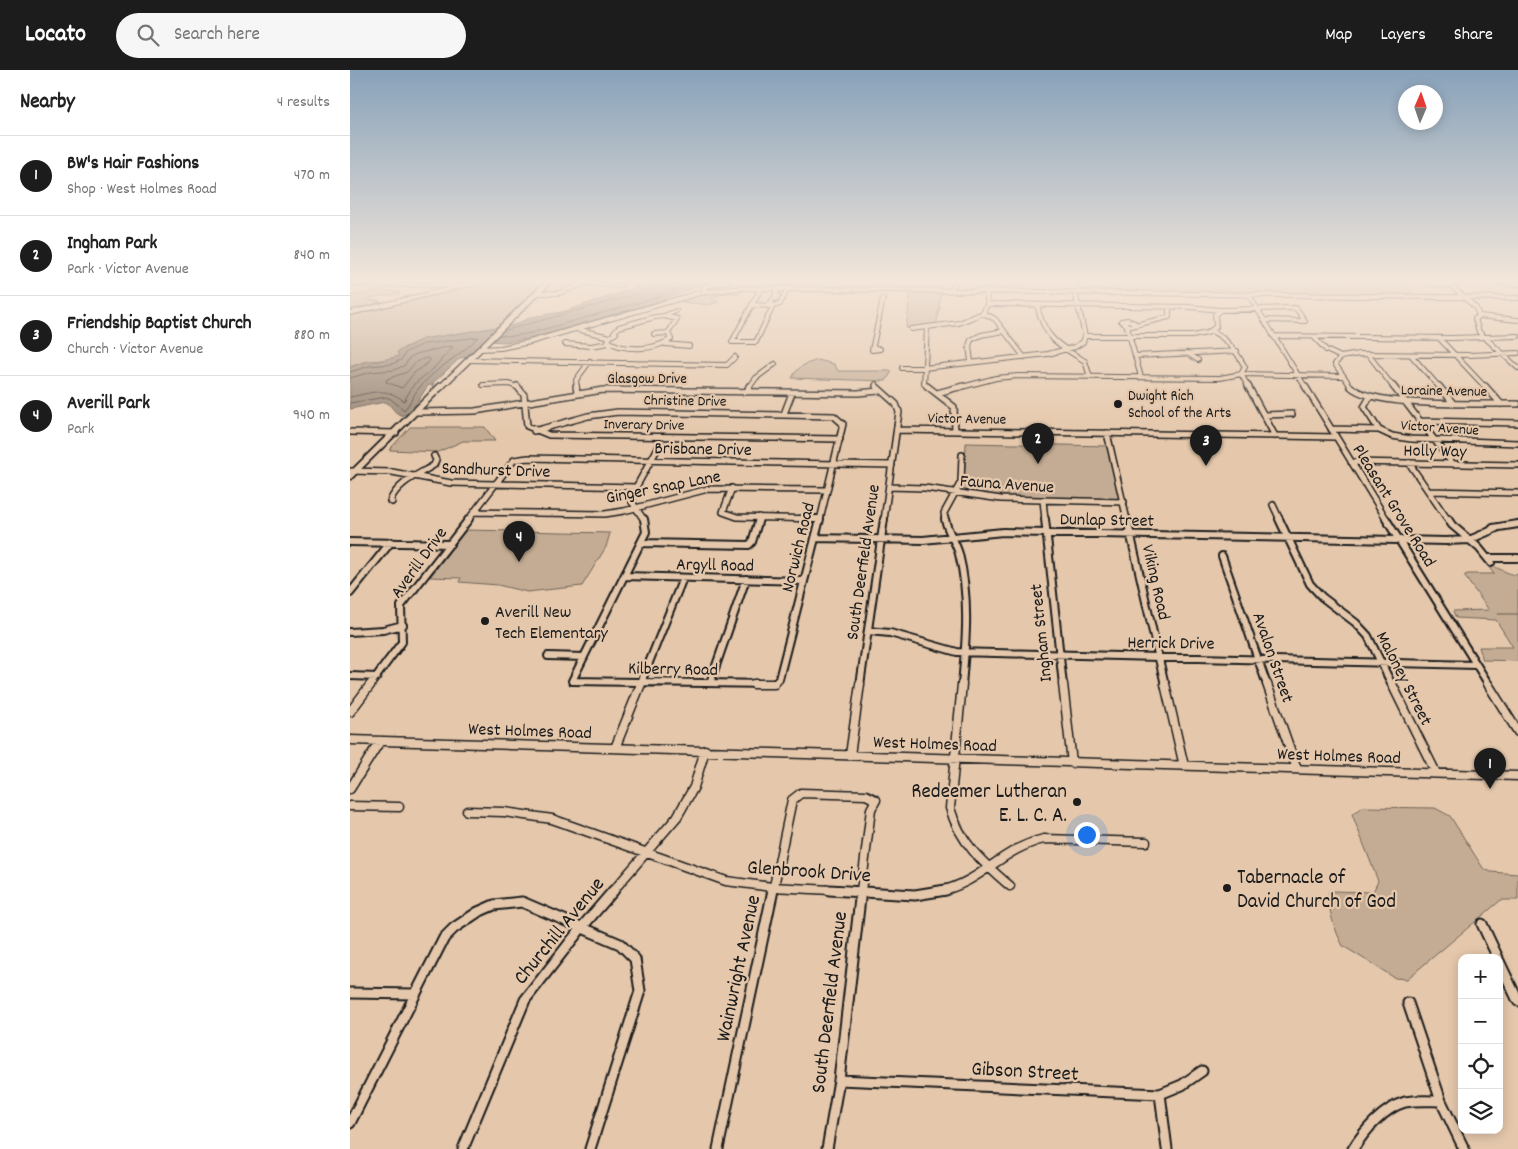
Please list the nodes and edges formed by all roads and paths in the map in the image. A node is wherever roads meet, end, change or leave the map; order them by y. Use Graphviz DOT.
graph roads {
  1 [pos="498,331"];
  2 [pos="567,331"];
  3 [pos="586,331"];
  4 [pos="595,331"];
  5 [pos="738,331"];
  6 [pos="761,331"];
  7 [pos="876,331"];
  8 [pos="927,331"];
  9 [pos="1002,331"];
  10 [pos="1004,331"];
  11 [pos="1045,331"];
  12 [pos="1084,331"];
  13 [pos="1126,331"];
  14 [pos="1209,331"];
  15 [pos="1211,331"];
  16 [pos="1270,331"];
  17 [pos="1480,331"];
  18 [pos="614,332"];
  19 [pos="668,333"];
  20 [pos="654,334"];
  21 [pos="1085,336"];
  22 [pos="1128,336"];
  23 [pos="1273,336"];
  24 [pos="1314,336"];
  25 [pos="1483,336"];
  26 [pos="1518,336"];
  27 [pos="610,337"];
  28 [pos="1439,338"];
  29 [pos="609,343"];
  30 [pos="565,344"];
  31 [pos="664,344"];
  32 [pos="689,346"];
  33 [pos="482,347"];
  34 [pos="873,347"];
  35 [pos="1067,350"];
  36 [pos="1237,351"];
  37 [pos="1501,352"];
  38 [pos="1187,353"];
  39 [pos="1518,353"];
  40 [pos="1368,354"];
  41 [pos="1412,355"];
  42 [pos="1455,355"];
  43 [pos="1135,356"];
  44 [pos="736,357"];
  45 [pos="1024,357"];
  46 [pos="1341,357"];
  47 [pos="469,360"];
  48 [pos="1198,360"];
  49 [pos="590,362"];
  50 [pos="971,362"];
  51 [pos="775,364"];
  52 [pos="902,368"];
  53 [pos="924,368"];
  54 [pos="1518,368"];
  55 [pos="1241,374"];
  56 [pos="1298,375"];
  57 [pos="1341,376"];
  58 [pos="1090,377"];
  59 [pos="1141,377"];
  60 [pos="876,384"];
  61 [pos="482,385"];
  62 [pos="879,391"];
  63 [pos="747,392"];
  64 [pos="792,392"];
  65 [pos="577,393"];
  66 [pos="936,394"];
  67 [pos="1370,397"];
  68 [pos="1405,402"];
  69 [pos="1453,403"];
  70 [pos="524,404"];
  71 [pos="1501,404"];
  72 [pos="1518,404"];
  73 [pos="417,412"];
  74 [pos="784,414"];
  75 [pos="1292,414"];
  76 [pos="1264,415"];
  77 [pos="836,417"];
  78 [pos="1420,421"];
  79 [pos="1518,423"];
  80 [pos="1331,429"];
  81 [pos="897,430"];
  82 [pos="1379,430"];
  83 [pos="534,431"];
  84 [pos="955,431"];
  85 [pos="350,432"];
  86 [pos="396,432"];
  87 [pos="1108,433"];
  88 [pos="1275,436"];
  89 [pos="664,437"];
  90 [pos="1336,437"];
  91 [pos="840,439"];
  92 [pos="1434,439"];
  93 [pos="1518,443"];
  94 [pos="962,455"];
  95 [pos="434,456"];
  96 [pos="514,460"];
  97 [pos="650,461"];
  98 [pos="1351,462"];
  99 [pos="1409,463"];
  100 [pos="834,464"];
  101 [pos="1453,464"];
  102 [pos="892,465"];
  103 [pos="1518,465"];
  104 [pos="353,471"];
  105 [pos="350,476"];
  106 [pos="416,477"];
  107 [pos="496,484"];
  108 [pos="636,487"];
  109 [pos="889,487"];
  110 [pos="732,488"];
  111 [pos="826,490"];
  112 [pos="1429,491"];
  113 [pos="954,493"];
  114 [pos="1518,493"];
  115 [pos="1044,500"];
  116 [pos="392,502"];
  117 [pos="1124,502"];
  118 [pos="1274,505"];
  119 [pos="637,508"];
  120 [pos="474,512"];
  121 [pos="758,517"];
  122 [pos="820,519"];
  123 [pos="1518,524"];
  124 [pos="1047,533"];
  125 [pos="1131,535"];
  126 [pos="815,538"];
  127 [pos="952,538"];
  128 [pos="1289,538"];
  129 [pos="881,540"];
  130 [pos="1400,540"];
  131 [pos="1469,540"];
  132 [pos="350,542"];
  133 [pos="392,542"];
  134 [pos="642,543"];
  135 [pos="450,544"];
  136 [pos="1222,556"];
  137 [pos="1518,558"];
  138 [pos="625,576"];
  139 [pos="683,578"];
  140 [pos="746,579"];
  141 [pos="804,581"];
  142 [pos="350,593"];
  143 [pos="403,625"];
  144 [pos="868,631"];
  145 [pos="350,632"];
  146 [pos="965,652"];
  147 [pos="1060,654"];
  148 [pos="548,656"];
  149 [pos="584,657"];
  150 [pos="1159,657"];
  151 [pos="1258,659"];
  152 [pos="1381,662"];
  153 [pos="1476,665"];
  154 [pos="350,676"];
  155 [pos="377,677"];
  156 [pos="572,681"];
  157 [pos="642,682"];
  158 [pos="710,683"];
  159 [pos="774,684"];
  160 [pos="350,712"];
  161 [pos="1518,732"];
  162 [pos="350,740"];
  163 [pos="380,741"];
  164 [pos="615,748"];
  165 [pos="705,750"];
  166 [pos="850,755"];
  167 [pos="954,759"];
  168 [pos="1072,763"];
  169 [pos="1184,766"];
  170 [pos="1297,769"];
  171 [pos="1436,773"];
  172 [pos="1518,776"];
  173 [pos="350,789"];
  174 [pos="796,796"];
  175 [pos="350,806"];
  176 [pos="398,807"];
  177 [pos="467,811"];
  178 [pos="1146,842"];
  179 [pos="648,853"];
  180 [pos="988,867"];
  181 [pos="1010,886"];
  182 [pos="772,888"];
  183 [pos="860,892"];
  184 [pos="1482,924"];
  185 [pos="582,927"];
  186 [pos="1496,954"];
  187 [pos="1503,970"];
  188 [pos="350,993"];
  189 [pos="415,994"];
  190 [pos="1518,1001"];
  191 [pos="1408,1003"];
  192 [pos="1202,1071"];
  193 [pos="839,1080"];
  194 [pos="1160,1094"];
  195 [pos="1440,1100"];
  196 [pos="350,1123"];
  197 [pos="463,1149"];
  198 [pos="590,1149"];
  199 [pos="718,1149"];
  200 [pos="827,1149"];
  201 [pos="1168,1149"];
  202 [pos="1353,1149"];
  203 [pos="1464,1149"];
  1 -- 33 [label="main road"];
  2 -- 33 [label="street"];
  3 -- 27 [label="street"];
  4 -- 18 [label="street"];
  5 -- 6 [label="street"];
  7 -- 34 [label="street"];
  8 -- 53 [label="street"];
  9 -- 50 [label="street"];
  10 -- 45 [label="street"];
  11 -- 35 [label="street"];
  12 -- 21 [label="street"];
  13 -- 22 [label="street"];
  14 -- 22 [label="street"];
  15 -- 36 [label="street"];
  16 -- 23 [label="street, Pleasant Grove Road"];
  17 -- 25 [label="street"];
  18 -- 27 [label="street"];
  19 -- 20 [label="street"];
  19 -- 31 [label="street"];
  21 -- 22 [label="street"];
  21 -- 35 [label="street"];
  22 -- 43 [label="street"];
  23 -- 24 [label="street"];
  23 -- 56 [label="street, Pleasant Grove Road"];
  24 -- 28 [label="street"];
  24 -- 46 [label="street"];
  25 -- 26 [label="street"];
  25 -- 28 [label="street"];
  25 -- 37 [label="street"];
  27 -- 29 [label="street"];
  28 -- 42 [label="street"];
  29 -- 30 [label="street"];
  29 -- 31 [label="street"];
  31 -- 32 [label="street"];
  33 -- 47 [label="main road"];
  35 -- 45 [label="street"];
  35 -- 58 [label="street"];
  36 -- 38 [label="street"];
  36 -- 55 [label="street"];
  37 -- 39 [label="street"];
  37 -- 42 [label="street"];
  37 -- 54 [label="street"];
  38 -- 43 [label="street"];
  38 -- 48 [label="street"];
  40 -- 41 [label="street"];
  40 -- 46 [label="street"];
  40 -- 68 [label="street"];
  41 -- 42 [label="street"];
  41 -- 69 [label="street"];
  42 -- 71 [label="street"];
  43 -- 59 [label="street"];
  44 -- 49 [label="street"];
  45 -- 50 [label="street"];
  46 -- 57 [label="street"];
  47 -- 49 [label="street"];
  47 -- 73 [label="main road"];
  49 -- 65 [label="street"];
  50 -- 53 [label="street"];
  51 -- 63 [label="street"];
  52 -- 53 [label="street"];
  53 -- 66 [label="street"];
  55 -- 56 [label="street"];
  55 -- 59 [label="street"];
  55 -- 76 [label="street"];
  56 -- 57 [label="street"];
  56 -- 80 [label="street, Pleasant Grove Road"];
  57 -- 67 [label="street"];
  58 -- 59 [label="street"];
  58 -- 66 [label="street"];
  60 -- 62 [label="street, South Deerfield Avenue"];
  61 -- 70 [label="street"];
  62 -- 64 [label="street, Glasgow Drive"];
  62 -- 81 [label="street, South Deerfield Avenue"];
  63 -- 64 [label="street, Glasgow Drive"];
  63 -- 65 [label="street, Glasgow Drive"];
  64 -- 74 [label="street"];
  65 -- 70 [label="street, Glasgow Drive"];
  66 -- 84 [label="street"];
  67 -- 68 [label="street, Loraine Avenue"];
  67 -- 82 [label="street"];
  68 -- 69 [label="street, Loraine Avenue"];
  68 -- 78 [label="street"];
  69 -- 71 [label="street, Loraine Avenue"];
  70 -- 73 [label="street, Glasgow Drive"];
  70 -- 83 [label="street"];
  71 -- 72 [label="street, Loraine Avenue"];
  73 -- 86 [label="main road"];
  74 -- 77 [label="street, Christine Drive"];
  74 -- 83 [label="street, Christine Drive"];
  75 -- 76 [label="street"];
  76 -- 88 [label="street"];
  77 -- 91 [label="street, Norwich Road"];
  78 -- 79 [label="street"];
  78 -- 92 [label="street"];
  80 -- 82 [label="street, Victor Avenue"];
  80 -- 90 [label="street, Pleasant Grove Road"];
  81 -- 84 [label="street, Victor Avenue"];
  81 -- 102 [label="street, South Deerfield Avenue"];
  82 -- 92 [label="street, Victor Avenue"];
  83 -- 89 [label="street, Inverary Drive"];
  84 -- 87 [label="street, Victor Avenue"];
  85 -- 86 [label="street"];
  86 -- 104 [label="main road"];
  87 -- 88 [label="street, Victor Avenue"];
  87 -- 117 [label="street, Viking Road"];
  88 -- 90 [label="street, Victor Avenue"];
  89 -- 91 [label="street, Inverary Drive"];
  89 -- 97 [label="street"];
  90 -- 98 [label="street, Pleasant Grove Road"];
  91 -- 100 [label="street, Norwich Road"];
  92 -- 93 [label="street, Victor Avenue"];
  92 -- 101 [label="street"];
  94 -- 113 [label="street"];
  95 -- 106 [label="street"];
  96 -- 97 [label="street, Brisbane Drive"];
  96 -- 107 [label="street, Averill Drive"];
  97 -- 100 [label="street, Brisbane Drive"];
  97 -- 108 [label="street"];
  98 -- 99 [label="street, Holly Way"];
  98 -- 130 [label="street, Pleasant Grove Road"];
  99 -- 101 [label="street, Holly Way"];
  99 -- 112 [label="street"];
  100 -- 102 [label="street, Brisbane Drive"];
  100 -- 111 [label="street, Norwich Road"];
  101 -- 103 [label="street, Holly Way"];
  102 -- 109 [label="street, South Deerfield Avenue"];
  104 -- 105 [label="main road"];
  104 -- 106 [label="street, Sandhurst Drive"];
  106 -- 107 [label="street, Sandhurst Drive"];
  106 -- 116 [label="street"];
  107 -- 108 [label="street, Sandhurst Drive"];
  107 -- 120 [label="street, Averill Drive"];
  108 -- 119 [label="street"];
  109 -- 113 [label="street, Fauna Avenue"];
  109 -- 129 [label="street, South Deerfield Avenue"];
  110 -- 111 [label="street, Ginger Snap Lane"];
  110 -- 119 [label="street, Ginger Snap Lane"];
  110 -- 121 [label="street"];
  111 -- 122 [label="street, Norwich Road"];
  112 -- 114 [label="street"];
  112 -- 131 [label="street"];
  113 -- 115 [label="street, Fauna Avenue"];
  113 -- 127 [label="street"];
  115 -- 117 [label="street, Fauna Avenue"];
  115 -- 124 [label="street, Ingham Street"];
  117 -- 125 [label="street, Viking Road"];
  118 -- 128 [label="street, Maloney Street"];
  119 -- 120 [label="street, Ginger Snap Lane"];
  119 -- 134 [label="street"];
  120 -- 135 [label="street, Averill Drive"];
  121 -- 122 [label="street"];
  121 -- 134 [label="street"];
  122 -- 126 [label="street, Norwich Road"];
  123 -- 131 [label="street"];
  124 -- 125 [label="street, Dunlap Street"];
  124 -- 127 [label="street, Dunlap Street"];
  124 -- 147 [label="street, Ingham Street"];
  125 -- 128 [label="street, Dunlap Street"];
  125 -- 150 [label="street, Viking Road"];
  126 -- 129 [label="street, Dunlap Street"];
  126 -- 141 [label="street, Norwich Road"];
  127 -- 129 [label="street, Dunlap Street"];
  127 -- 146 [label="street"];
  128 -- 130 [label="street, Dunlap Street"];
  128 -- 152 [label="street, Maloney Street"];
  129 -- 144 [label="street, South Deerfield Avenue"];
  130 -- 131 [label="street, Dunlap Street"];
  130 -- 153 [label="street, Pleasant Grove Road"];
  131 -- 137 [label="street"];
  132 -- 133 [label="street"];
  133 -- 135 [label="street"];
  133 -- 142 [label="street"];
  134 -- 138 [label="street"];
  135 -- 143 [label="street, Averill Drive"];
  136 -- 151 [label="street, Avalon Street"];
  138 -- 139 [label="street, Argyll Road"];
  138 -- 149 [label="street"];
  139 -- 140 [label="street, Argyll Road"];
  139 -- 157 [label="street"];
  140 -- 141 [label="street, Argyll Road"];
  140 -- 158 [label="street"];
  141 -- 159 [label="street, Norwich Road"];
  143 -- 145 [label="street"];
  143 -- 155 [label="street, Averill Drive"];
  144 -- 146 [label="street, Herrick Drive"];
  144 -- 166 [label="street, South Deerfield Avenue"];
  146 -- 147 [label="street, Herrick Drive"];
  146 -- 167 [label="street"];
  147 -- 150 [label="street, Herrick Drive"];
  147 -- 168 [label="street, Ingham Street"];
  148 -- 149 [label="street"];
  149 -- 156 [label="street"];
  150 -- 151 [label="street, Herrick Drive"];
  150 -- 169 [label="street, Viking Road"];
  151 -- 152 [label="street, Herrick Drive"];
  151 -- 170 [label="street, Avalon Street"];
  152 -- 153 [label="street, Herrick Drive"];
  152 -- 171 [label="street, Maloney Street"];
  153 -- 161 [label="street, Pleasant Grove Road"];
  154 -- 155 [label="street"];
  155 -- 160 [label="street, Averill Drive"];
  156 -- 157 [label="street, Kilberry Road"];
  157 -- 158 [label="street, Kilberry Road"];
  157 -- 164 [label="street"];
  158 -- 159 [label="street, Kilberry Road"];
  162 -- 163 [label="street, West Holmes Road"];
  163 -- 164 [label="street, West Holmes Road"];
  163 -- 173 [label="street"];
  164 -- 165 [label="street, West Holmes Road"];
  165 -- 166 [label="street, West Holmes Road"];
  165 -- 179 [label="street, Churchill Avenue"];
  166 -- 167 [label="street, West Holmes Road"];
  167 -- 168 [label="street, West Holmes Road"];
  167 -- 180 [label="street"];
  168 -- 169 [label="street, West Holmes Road"];
  169 -- 170 [label="street, West Holmes Road"];
  170 -- 171 [label="street, West Holmes Road"];
  171 -- 172 [label="street, West Holmes Road"];
  174 -- 182 [label="street, Wainwright Avenue"];
  174 -- 183 [label="street, South Deerfield Avenue"];
  175 -- 176 [label="street"];
  177 -- 179 [label="street, Glenbrook Drive"];
  178 -- 180 [label="street, Glenbrook Drive"];
  179 -- 182 [label="street, Glenbrook Drive"];
  179 -- 185 [label="street, Churchill Avenue"];
  180 -- 181 [label="street"];
  180 -- 183 [label="street, Glenbrook Drive"];
  182 -- 183 [label="street, Glenbrook Drive"];
  182 -- 199 [label="street, Wainwright Avenue"];
  183 -- 193 [label="street, South Deerfield Avenue"];
  184 -- 186 [label="street"];
  185 -- 189 [label="street"];
  185 -- 197 [label="street, Churchill Avenue"];
  185 -- 198 [label="street"];
  187 -- 190 [label="street"];
  188 -- 189 [label="street"];
  189 -- 196 [label="street"];
  191 -- 195 [label="street"];
  192 -- 194 [label="street, Gibson Street"];
  193 -- 194 [label="street, Gibson Street"];
  193 -- 200 [label="street, South Deerfield Avenue"];
  194 -- 201 [label="street"];
  195 -- 202 [label="street"];
  195 -- 203 [label="street"];
}
